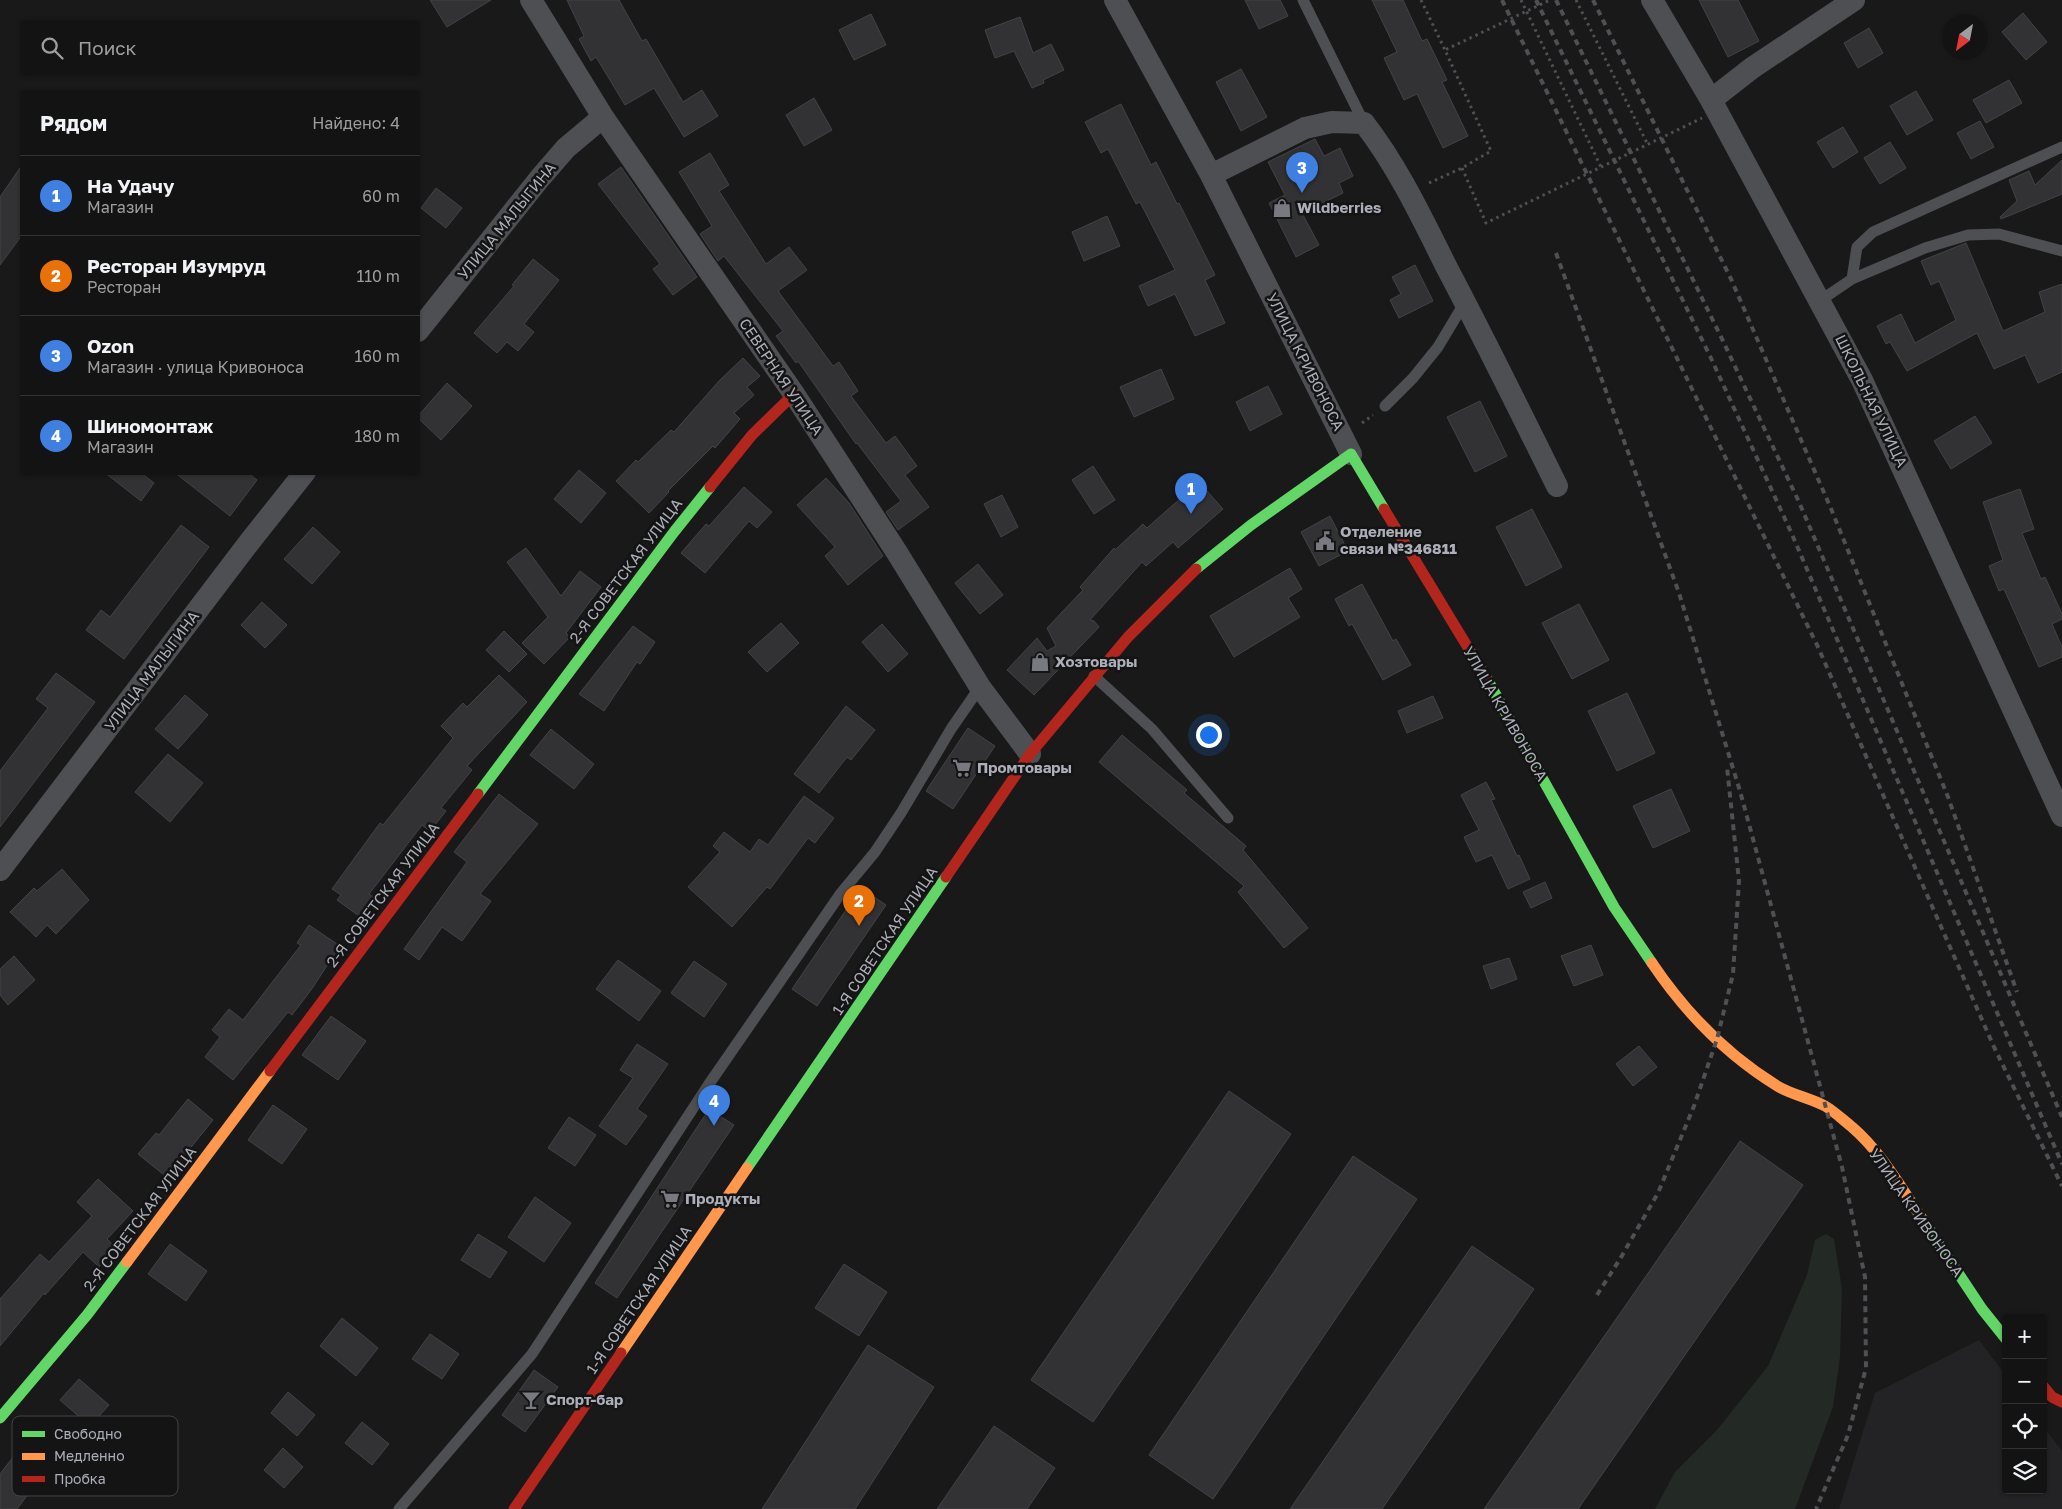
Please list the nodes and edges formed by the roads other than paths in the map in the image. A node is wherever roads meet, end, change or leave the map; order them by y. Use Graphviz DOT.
graph roads {
  1 [pos="531,0"];
  2 [pos="1115,0"];
  3 [pos="1303,0"];
  4 [pos="1652,0"];
  5 [pos="1854,0"];
  6 [pos="1707,109"];
  7 [pos="603,117"];
  8 [pos="1364,123"];
  9 [pos="2062,147"];
  10 [pos="1211,175"];
  11 [pos="2062,250"];
  12 [pos="1852,279"];
  13 [pos="1821,300"];
  14 [pos="1465,302"];
  15 [pos="420,328"];
  16 [pos="794,394"];
  17 [pos="1385,406"];
  18 [pos="1347,445"];
  19 [pos="303,475"];
  20 [pos="1557,486"];
  21 [pos="1094,676"];
  22 [pos="980,687"];
  23 [pos="1030,754"];
  24 [pos="2062,816"];
  25 [pos="1228,818"];
  26 [pos="0,870"];
  27 [pos="2002,1334"];
  28 [pos="2047,1391"];
  29 [pos="2062,1402"];
  30 [pos="0,1418"];
  31 [pos="399,1509"];
  32 [pos="514,1509"];
  1 -- 7 [label="street, СЕВЕРНАЯ УЛИЦА"];
  2 -- 10 [label="street, УЛИЦА КРИВОНОСА"];
  3 -- 8 [label="lane"];
  4 -- 6 [label="street, ШКОЛЬНАЯ УЛИЦА"];
  5 -- 6 [label="street"];
  6 -- 13 [label="street, ШКОЛЬНАЯ УЛИЦА"];
  7 -- 15 [label="street, УЛИЦА МАЛЫГИНА"];
  7 -- 16 [label="street, СЕВЕРНАЯ УЛИЦА"];
  8 -- 10 [label="street"];
  8 -- 14 [label="street"];
  9 -- 12 [label="lane"];
  10 -- 18 [label="street, УЛИЦА КРИВОНОСА"];
  11 -- 12 [label="lane"];
  12 -- 13 [label="lane"];
  13 -- 24 [label="street, ШКОЛЬНАЯ УЛИЦА"];
  14 -- 17 [label="lane"];
  14 -- 20 [label="street"];
  16 -- 22 [label="street, СЕВЕРНАЯ УЛИЦА"];
  16 -- 30 [label="street, 2-Я СОВЕТСКАЯ УЛИЦА"];
  18 -- 21 [label="street, 1-Я СОВЕТСКАЯ УЛИЦА"];
  18 -- 27 [label="street, УЛИЦА КРИВОНОСА"];
  19 -- 26 [label="street, УЛИЦА МАЛЫГИНА"];
  21 -- 23 [label="street, 1-Я СОВЕТСКАЯ УЛИЦА"];
  21 -- 25 [label="lane"];
  22 -- 23 [label="street, СЕВЕРНАЯ УЛИЦА"];
  22 -- 31 [label="lane"];
  23 -- 32 [label="street, 1-Я СОВЕТСКАЯ УЛИЦА"];
  28 -- 29 [label="street"];
}
